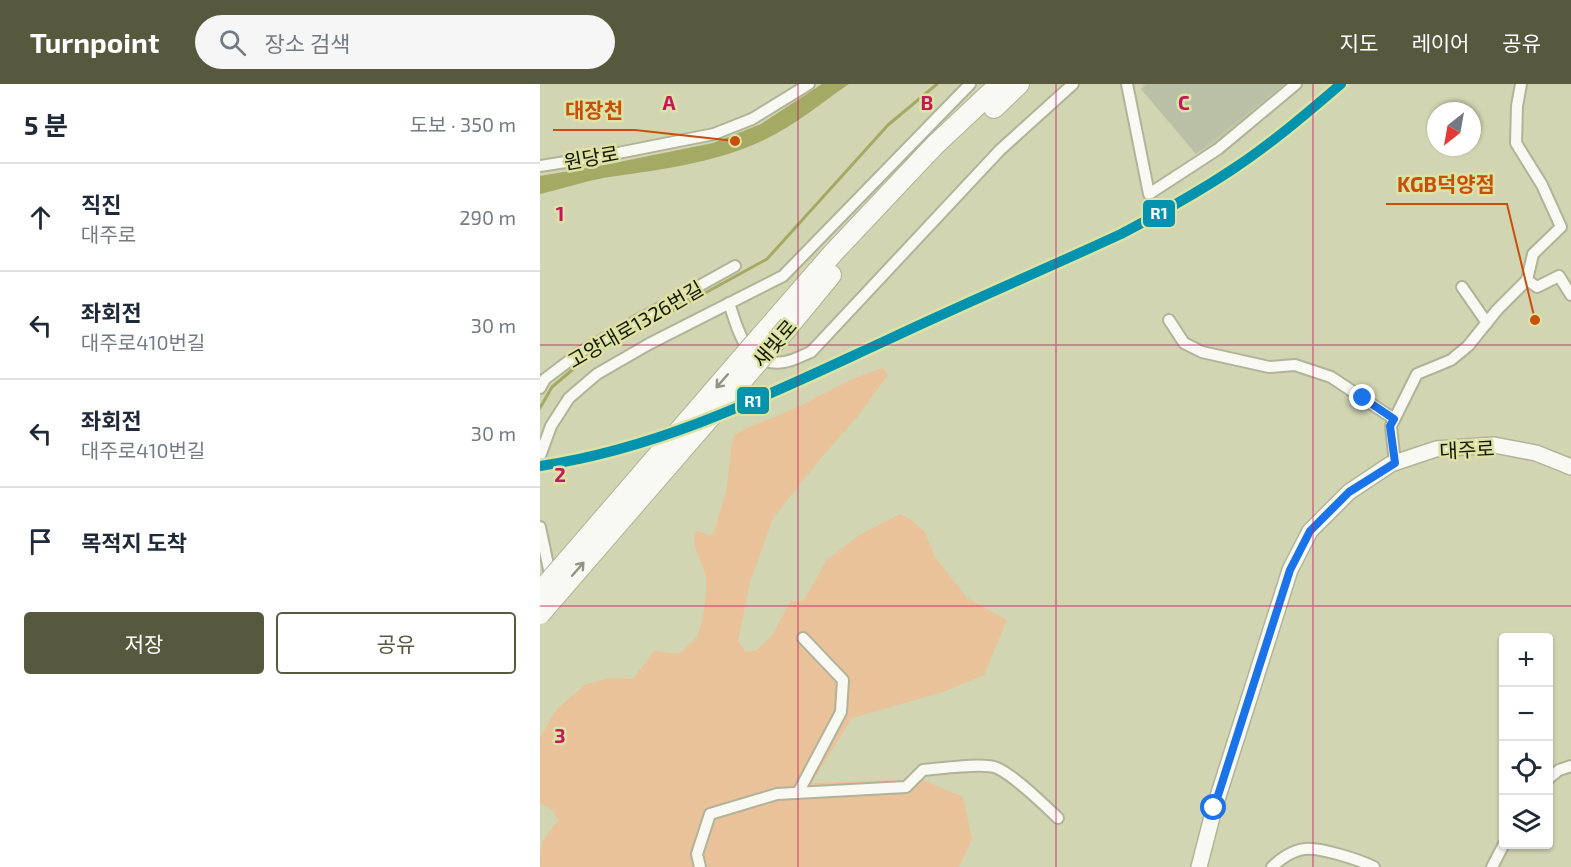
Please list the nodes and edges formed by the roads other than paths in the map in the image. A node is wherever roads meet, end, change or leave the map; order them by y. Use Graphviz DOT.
graph roads {
  1 [pos="809,84"];
  2 [pos="970,84"];
  3 [pos="1000,84"];
  4 [pos="1019,84"];
  5 [pos="1073,84"];
  6 [pos="1127,84"];
  7 [pos="1296,84"];
  8 [pos="1521,84"];
  9 [pos="540,166"];
  10 [pos="1566,224"];
  11 [pos="735,266"];
  12 [pos="1527,280"];
  13 [pos="1462,287"];
  14 [pos="1571,296"];
  15 [pos="729,303"];
  16 [pos="1169,320"];
  17 [pos="1487,323"];
  18 [pos="540,388"];
  19 [pos="1394,419"];
  20 [pos="540,456"];
  21 [pos="1395,463"];
  22 [pos="1571,467"];
  23 [pos="540,527"];
  24 [pos="540,592"];
  25 [pos="540,614"];
  26 [pos="540,620"];
  27 [pos="804,638"];
  28 [pos="1571,766"];
  29 [pos="1553,775"];
  30 [pos="798,793"];
  31 [pos="1058,818"];
  32 [pos="1501,849"];
  33 [pos="700,867"];
  34 [pos="1199,867"];
  35 [pos="1272,867"];
  36 [pos="1374,867"];
  37 [pos="1492,867"];
  1 -- 9 [label="street, 원당로"];
  2 -- 15 [label="street, 고양대로1326번길"];
  3 -- 24 [label="highway, 새빛로, one-way, bridge"];
  25 -- 4 [label="highway, 새빛로, one-way, bridge"];
  5 -- 15 [label="street"];
  6 -- 7 [label="street"];
  8 -- 10 [label="street"];
  10 -- 12 [label="street"];
  11 -- 18 [label="street, 고양대로1326번길"];
  12 -- 14 [label="street"];
  12 -- 17 [label="street"];
  13 -- 17 [label="street"];
  15 -- 20 [label="street, 고양대로1326번길"];
  16 -- 19 [label="street"];
  17 -- 19 [label="street"];
  19 -- 21 [label="street"];
  21 -- 22 [label="street, 대주로"];
  21 -- 34 [label="street, 대주로"];
  23 -- 26 [label="street"];
  27 -- 30 [label="street"];
  28 -- 29 [label="street"];
  30 -- 31 [label="street"];
  30 -- 33 [label="street"];
  32 -- 37 [label="street"];
  35 -- 36 [label="street"];
}
